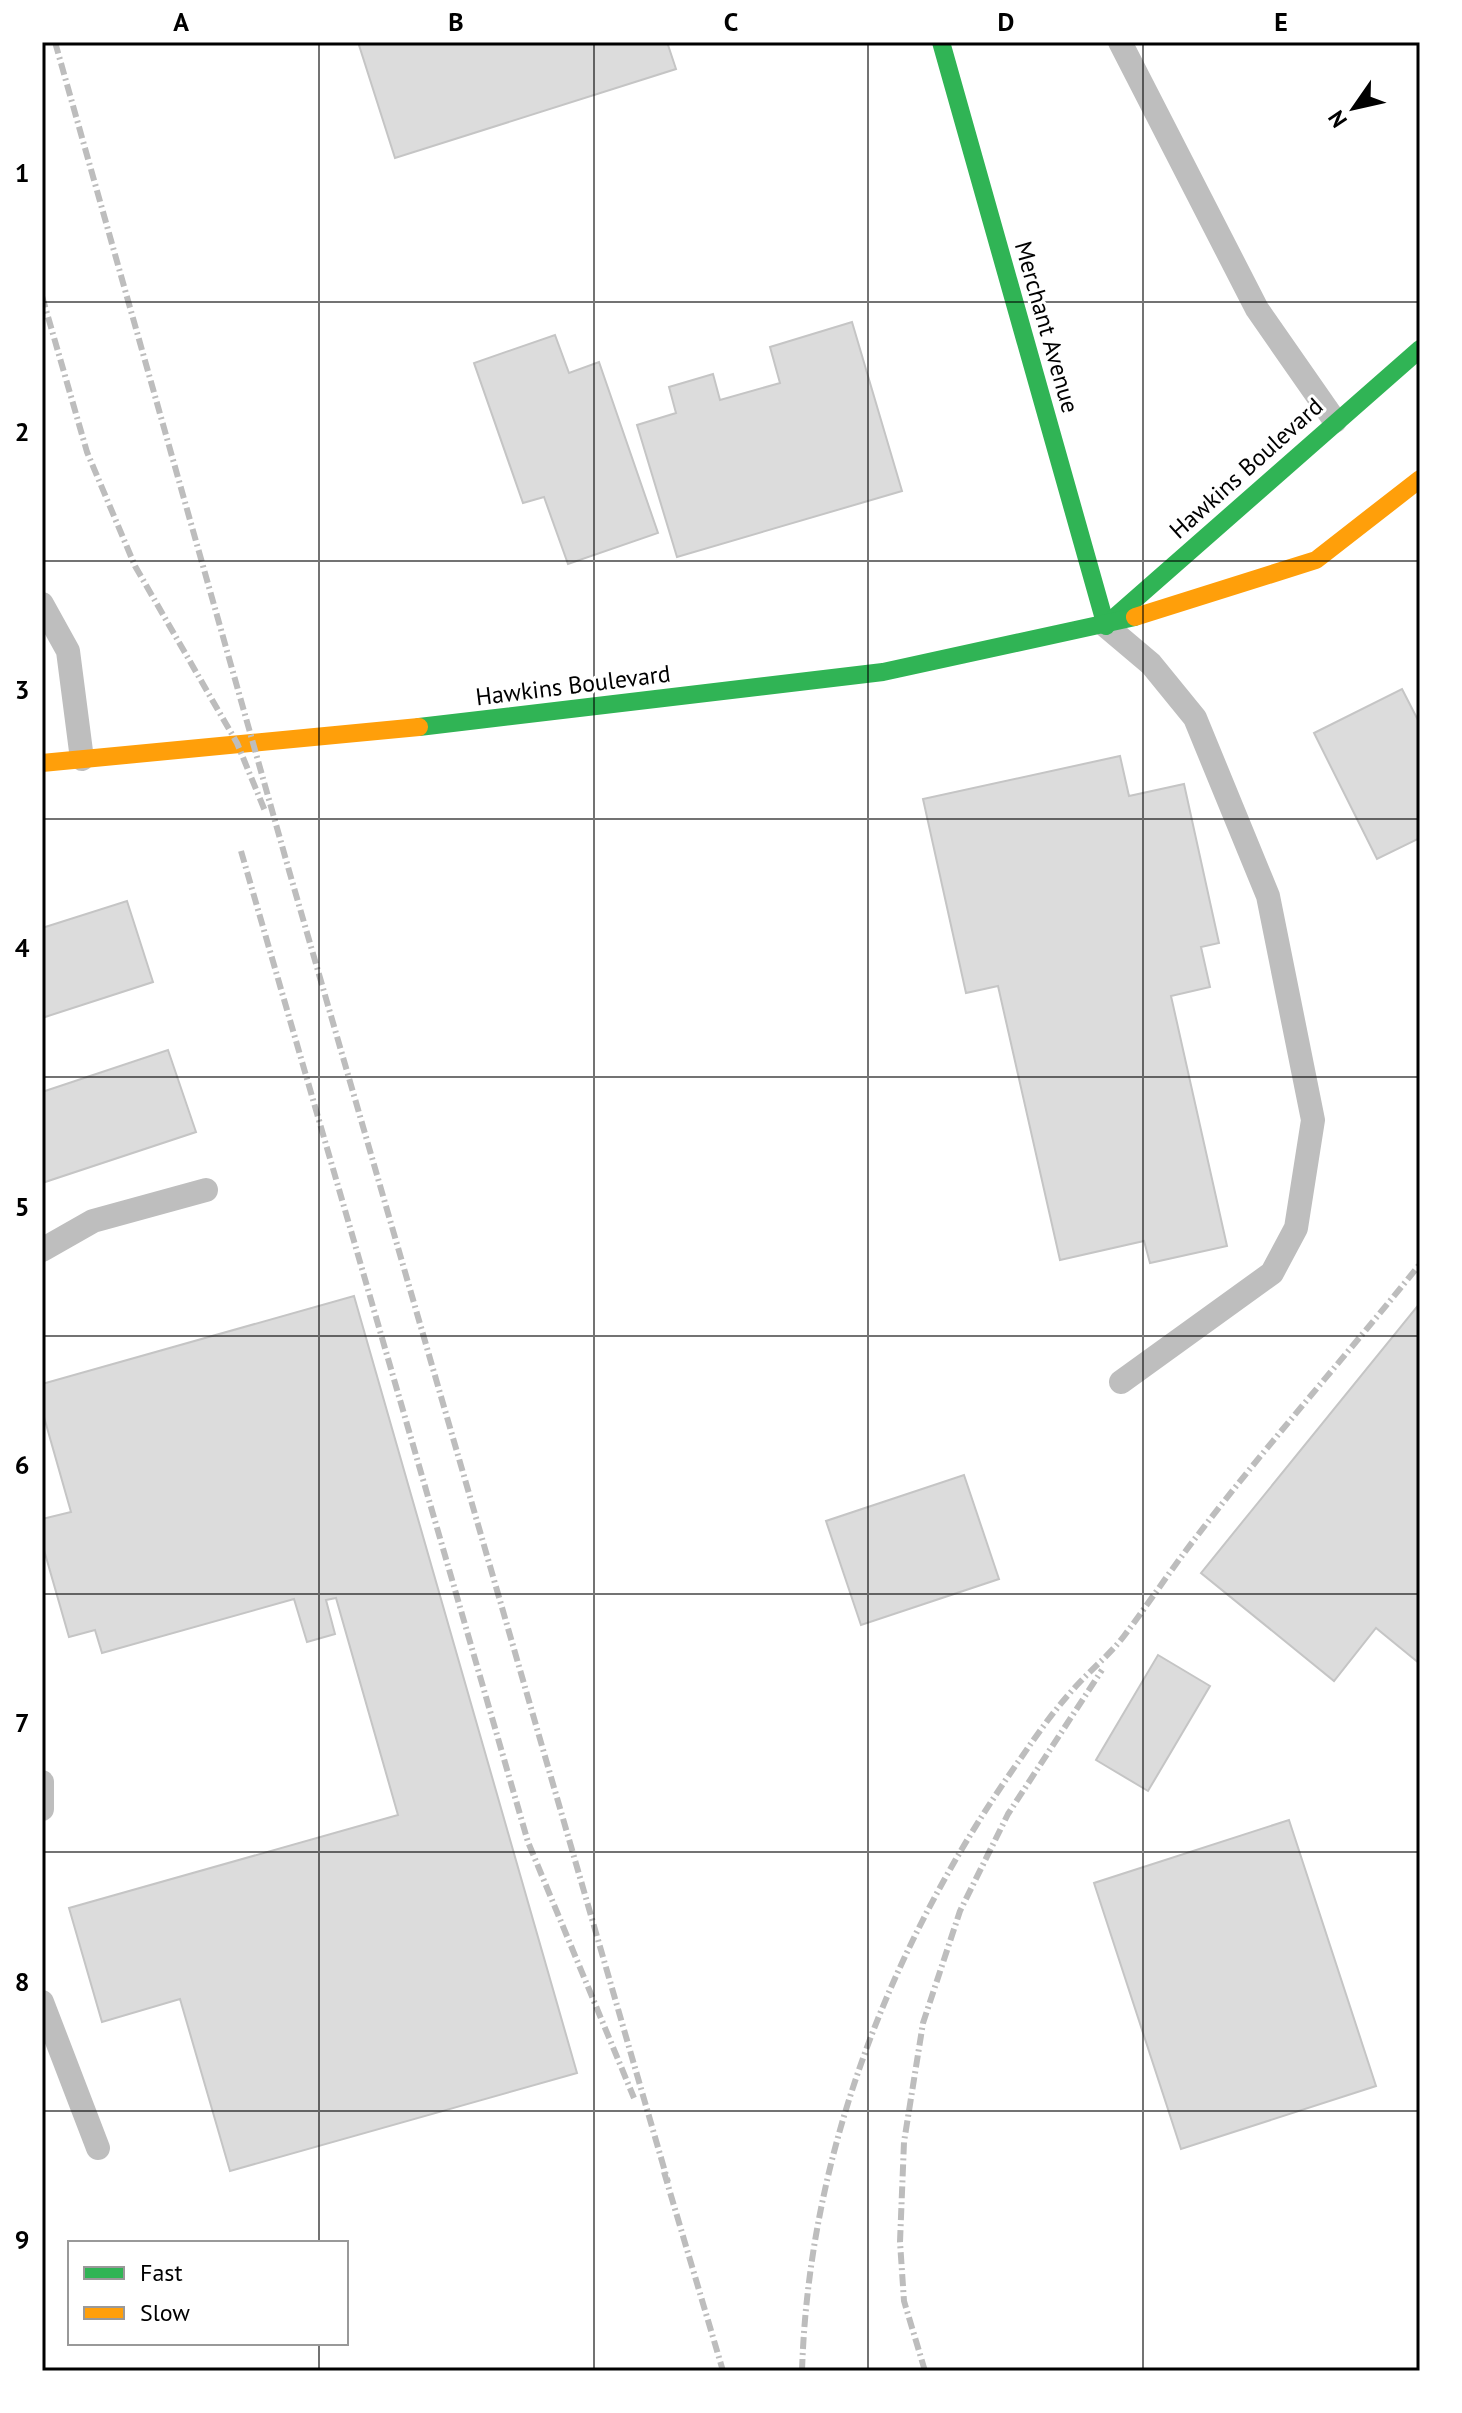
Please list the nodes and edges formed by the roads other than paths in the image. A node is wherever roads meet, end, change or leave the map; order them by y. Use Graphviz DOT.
graph roads {
  1 [pos="941,42"];
  2 [pos="1120,42"];
  3 [pos="1420,349"];
  4 [pos="1335,421"];
  5 [pos="1420,479"];
  6 [pos="42,604"];
  7 [pos="1106,626"];
  8 [pos="82,759"];
  9 [pos="42,763"];
  10 [pos="206,1190"];
  11 [pos="42,1250"];
  12 [pos="1121,1382"];
  13 [pos="42,1782"];
  14 [pos="42,1809"];
  15 [pos="42,2002"];
  16 [pos="98,2148"];
  1 -- 7 [label="main road, Merchant Avenue"];
  2 -- 4 [label="lane"];
  3 -- 4 [label="main road, Hawkins Boulevard"];
  4 -- 7 [label="main road, Hawkins Boulevard"];
  5 -- 7 [label="main road, Hawkins Boulevard"];
  6 -- 8 [label="lane"];
  7 -- 8 [label="main road, Hawkins Boulevard"];
  7 -- 12 [label="lane"];
  8 -- 9 [label="main road, Hawkins Boulevard"];
  10 -- 11 [label="lane"];
  13 -- 14 [label="lane"];
  15 -- 16 [label="lane"];
}
